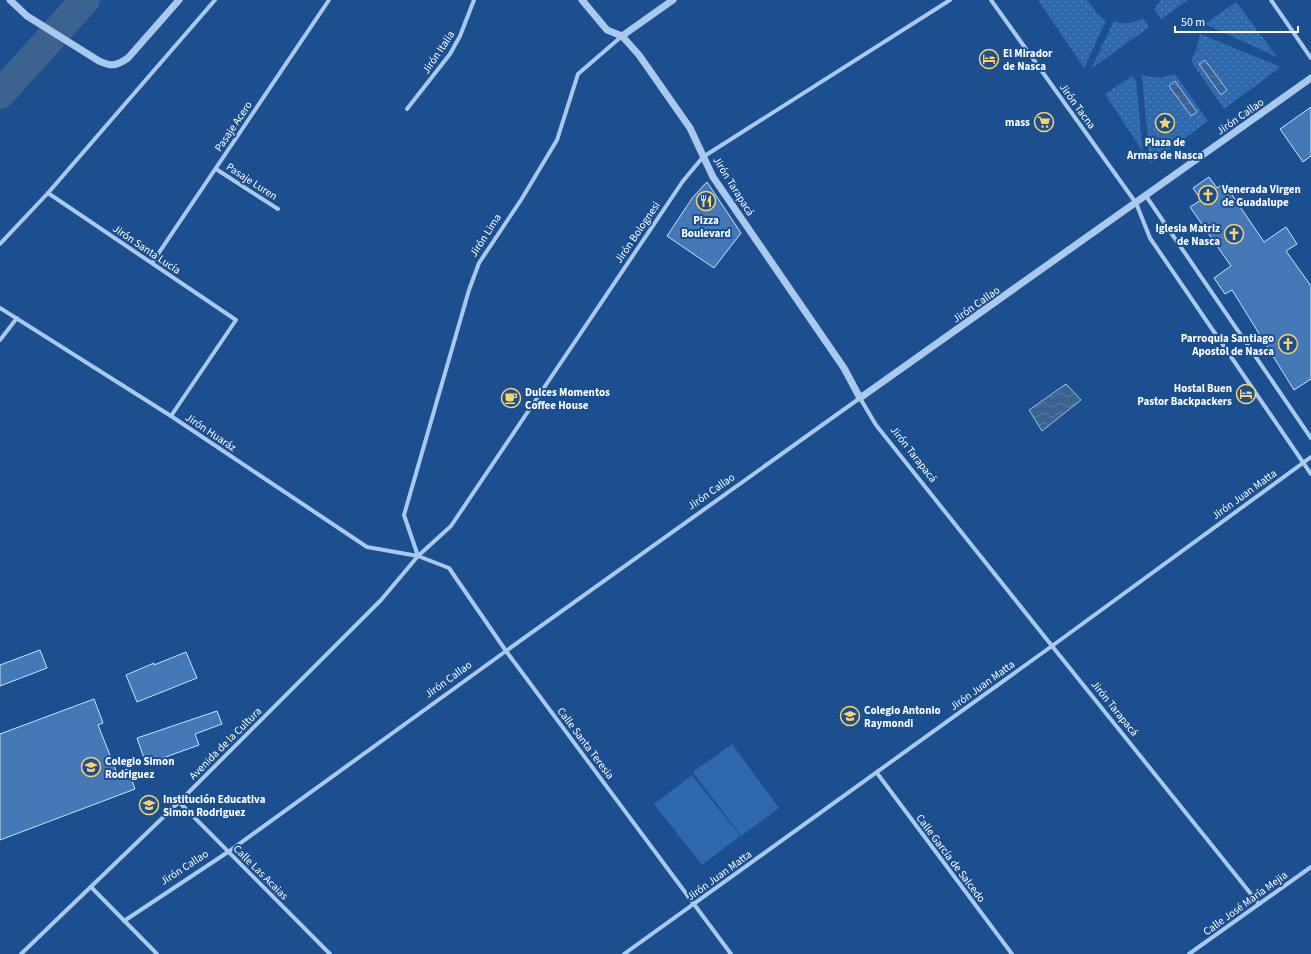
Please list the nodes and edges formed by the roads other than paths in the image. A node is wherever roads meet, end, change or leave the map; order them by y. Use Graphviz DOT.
graph roads {
  1 [pos="10,0"];
  2 [pos="179,0"];
  3 [pos="215,0"];
  4 [pos="329,0"];
  5 [pos="474,0"];
  6 [pos="582,0"];
  7 [pos="673,0"];
  8 [pos="950,0"];
  9 [pos="992,0"];
  10 [pos="1271,0"];
  11 [pos="622,36"];
  12 [pos="1311,58"];
  13 [pos="1311,78"];
  14 [pos="407,109"];
  15 [pos="703,157"];
  16 [pos="216,168"];
  17 [pos="48,193"];
  18 [pos="1146,196"];
  19 [pos="1136,203"];
  20 [pos="278,209"];
  21 [pos="0,244"];
  22 [pos="152,263"];
  23 [pos="0,308"];
  24 [pos="17,318"];
  25 [pos="0,340"];
  26 [pos="860,398"];
  27 [pos="171,416"];
  28 [pos="1311,438"];
  29 [pos="1311,457"];
  30 [pos="1303,462"];
  31 [pos="1311,474"];
  32 [pos="418,556"];
  33 [pos="1052,646"];
  34 [pos="506,651"];
  35 [pos="876,773"];
  36 [pos="179,802"];
  37 [pos="228,852"];
  38 [pos="1311,867"];
  39 [pos="91,887"];
  40 [pos="694,904"];
  41 [pos="1259,904"];
  42 [pos="124,920"];
  43 [pos="21,954"];
  44 [pos="157,954"];
  45 [pos="330,954"];
  46 [pos="624,954"];
  47 [pos="731,954"];
  48 [pos="1012,954"];
  49 [pos="1189,954"];
  1 -- 2 [label="street"];
  3 -- 17 [label="street"];
  4 -- 16 [label="street, Pasaje Acero"];
  5 -- 14 [label="street, Jirón Italia"];
  6 -- 11 [label="street, Jirón Tarapacá"];
  7 -- 11 [label="street, Jirón Lima"];
  8 -- 15 [label="street, Jirón Bolognesi"];
  9 -- 19 [label="street, Jirón Tacna"];
  10 -- 12 [label="street"];
  11 -- 15 [label="street, Jirón Tarapacá"];
  11 -- 32 [label="street, Jirón Lima"];
  13 -- 18 [label="street, Jirón Callao"];
  15 -- 26 [label="street, Jirón Tarapacá"];
  15 -- 32 [label="street, Jirón Bolognesi"];
  16 -- 20 [label="street, Pasaje Luren"];
  16 -- 22 [label="street, Pasaje Acero"];
  17 -- 21 [label="street"];
  17 -- 22 [label="street, Jirón Santa Lucía"];
  18 -- 19 [label="street, Jirón Callao"];
  18 -- 28 [label="street"];
  19 -- 26 [label="street, Jirón Callao"];
  19 -- 30 [label="street, Jirón Tacna"];
  22 -- 27 [label="street, Jirón Santa Lucía"];
  23 -- 24 [label="street, Jirón Huaráz"];
  24 -- 25 [label="street"];
  24 -- 27 [label="street, Jirón Huaráz"];
  26 -- 33 [label="street, Jirón Tarapacá"];
  26 -- 34 [label="street, Jirón Callao"];
  27 -- 32 [label="street, Jirón Huaráz"];
  29 -- 30 [label="street, Jirón Juan Matta"];
  30 -- 31 [label="street, Jirón Tacna"];
  30 -- 33 [label="street, Jirón Juan Matta"];
  32 -- 34 [label="street, Calle Santa Teresia"];
  32 -- 36 [label="street, Avenida de la Cultura"];
  33 -- 35 [label="street, Jirón Juan Matta"];
  33 -- 41 [label="street, Jirón Tarapacá"];
  34 -- 37 [label="street, Jirón Callao"];
  34 -- 40 [label="street, Calle Santa Teresia"];
  35 -- 40 [label="street, Jirón Juan Matta"];
  35 -- 48 [label="street, Calle García de Salcedo"];
  36 -- 37 [label="street, Calle Las Acaias"];
  36 -- 39 [label="street, Avenida de la Cultura"];
  37 -- 42 [label="street, Jirón Callao"];
  37 -- 45 [label="street, Calle Las Acaias"];
  38 -- 41 [label="street, Calle José María Mejia"];
  39 -- 42 [label="street"];
  39 -- 43 [label="street, Avenida de la Cultura"];
  40 -- 46 [label="street, Jirón Juan Matta"];
  40 -- 47 [label="street, Calle Santa Teresia"];
  41 -- 49 [label="street, Calle José María Mejia"];
  42 -- 44 [label="street"];
}
